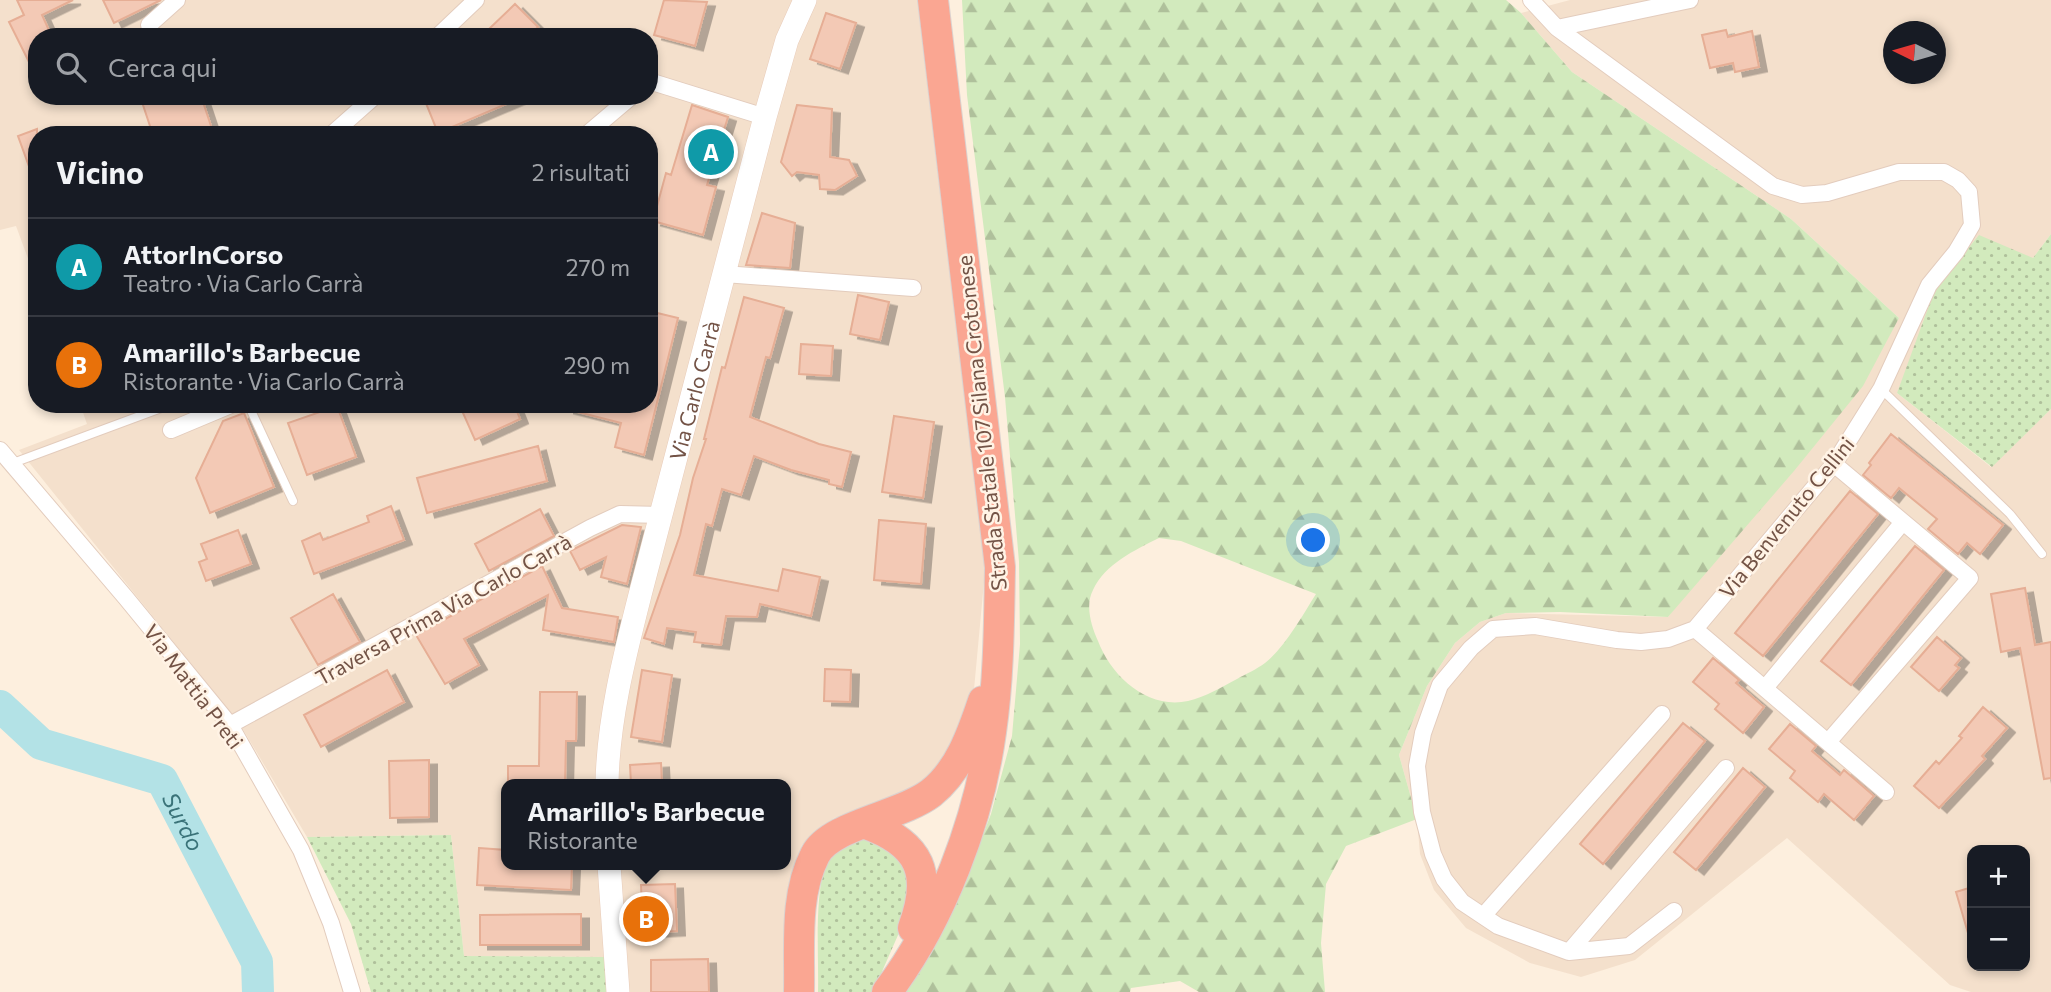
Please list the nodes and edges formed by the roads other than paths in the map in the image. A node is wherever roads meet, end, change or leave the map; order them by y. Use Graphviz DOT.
graph roads {
  1 [pos="177,0"];
  2 [pos="476,0"];
  3 [pos="804,0"];
  4 [pos="933,0"];
  5 [pos="939,0"];
  6 [pos="1531,0"];
  7 [pos="1690,0"];
  8 [pos="149,25"];
  9 [pos="446,28"];
  10 [pos="1557,28"];
  11 [pos="942,69"];
  12 [pos="658,84"];
  13 [pos="365,105"];
  14 [pos="621,105"];
  15 [pos="765,117"];
  16 [pos="341,126"];
  17 [pos="597,126"];
  18 [pos="724,274"];
  19 [pos="913,288"];
  20 [pos="1881,389"];
  21 [pos="148,413"];
  22 [pos="212,413"];
  23 [pos="252,413"];
  24 [pos="172,430"];
  25 [pos="0,450"];
  26 [pos="13,463"];
  27 [pos="1833,464"];
  28 [pos="293,501"];
  29 [pos="662,515"];
  30 [pos="1903,522"];
  31 [pos="2042,554"];
  32 [pos="1695,629"];
  33 [pos="999,651"];
  34 [pos="1765,688"];
  35 [pos="1662,714"];
  36 [pos="230,725"];
  37 [pos="1828,742"];
  38 [pos="1726,768"];
  39 [pos="607,779"];
  40 [pos="1886,792"];
  41 [pos="866,824"];
  42 [pos="609,870"];
  43 [pos="1674,911"];
  44 [pos="1483,916"];
  45 [pos="1569,952"];
  46 [pos="890,988"];
  47 [pos="352,992"];
  48 [pos="618,992"];
  49 [pos="799,992"];
  1 -- 8 [label="street"];
  2 -- 9 [label="street"];
  3 -- 15 [label="main road, Via Carlo Carrà"];
  4 -- 11 [label="highway, Strada Statale 107 Silana Crotonese"];
  5 -- 11 [label="highway"];
  6 -- 10 [label="street, Via Benvenuto Cellini"];
  7 -- 10 [label="street"];
  10 -- 20 [label="street, Via Benvenuto Cellini"];
  11 -- 33 [label="highway, Strada Statale 107 Silana Crotonese"];
  12 -- 15 [label="street"];
  13 -- 16 [label="street"];
  14 -- 17 [label="street"];
  15 -- 18 [label="main road, Via Carlo Carrà"];
  18 -- 19 [label="street"];
  18 -- 29 [label="main road, Via Carlo Carrà"];
  20 -- 27 [label="street, Via Benvenuto Cellini"];
  20 -- 31 [label="lane"];
  21 -- 26 [label="lane"];
  22 -- 24 [label="street"];
  23 -- 28 [label="lane"];
  25 -- 26 [label="street, Via Mattia Preti"];
  26 -- 36 [label="street, Via Mattia Preti"];
  27 -- 30 [label="street"];
  27 -- 32 [label="street, Via Benvenuto Cellini"];
  29 -- 36 [label="street, Traversa Prima Via Carlo Carrà"];
  29 -- 39 [label="main road, Via Carlo Carrà"];
  30 -- 34 [label="street"];
  30 -- 37 [label="street"];
  32 -- 34 [label="street"];
  32 -- 44 [label="street"];
  33 -- 41 [label="highway"];
  33 -- 46 [label="highway, Strada Statale 107 Silana Crotonese"];
  34 -- 37 [label="street"];
  35 -- 44 [label="street"];
  36 -- 47 [label="street, Via Mattia Preti"];
  37 -- 40 [label="street"];
  38 -- 45 [label="street"];
  41 -- 46 [label="highway"];
  41 -- 49 [label="highway"];
  42 -- 48 [label="main road"];
  43 -- 45 [label="street"];
  44 -- 45 [label="street"];
}
